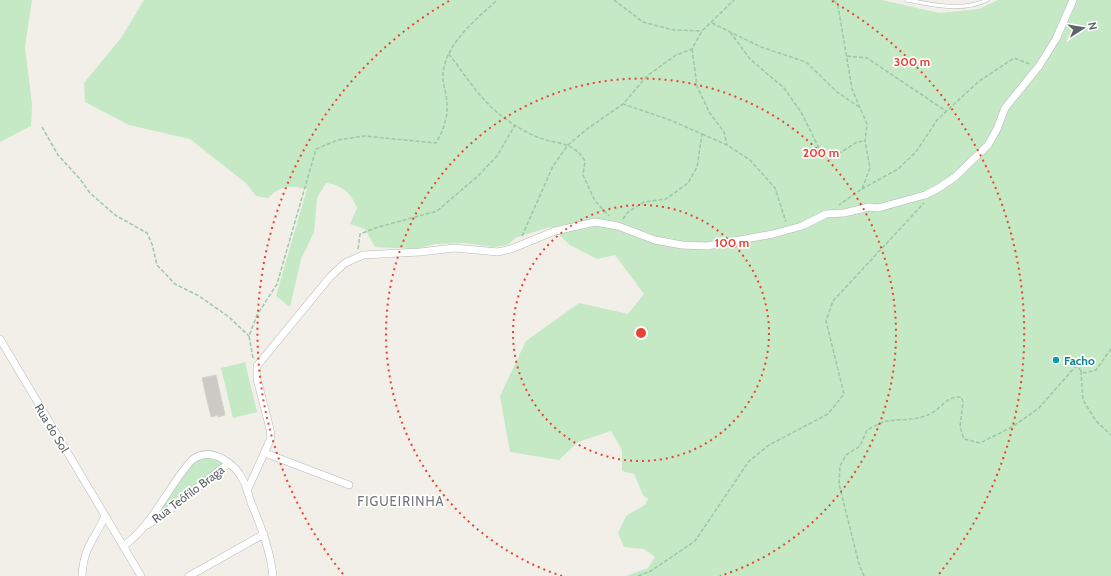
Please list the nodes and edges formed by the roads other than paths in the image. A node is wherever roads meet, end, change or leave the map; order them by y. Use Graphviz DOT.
graph roads {
  1 [pos="907,0"];
  2 [pos="987,0"];
  3 [pos="1074,0"];
  4 [pos="0,340"];
  5 [pos="265,453"];
  6 [pos="229,463"];
  7 [pos="349,485"];
  8 [pos="247,491"];
  9 [pos="105,516"];
  10 [pos="146,525"];
  11 [pos="264,534"];
  12 [pos="123,546"];
  13 [pos="271,575"];
  14 [pos="82,576"];
  15 [pos="141,576"];
  16 [pos="189,576"];
  1 -- 2 [label="lane"];
  3 -- 5 [label="street"];
  4 -- 9 [label="street, Rua do Sol"];
  5 -- 7 [label="street"];
  5 -- 8 [label="street"];
  6 -- 8 [label="street, Rua Teófilo Braga"];
  6 -- 10 [label="street, Rua Teófilo Braga"];
  6 -- 10 [label="street, Rua Teófilo Braga"];
  8 -- 11 [label="street, Rua Teófilo Braga"];
  9 -- 12 [label="street, Rua do Sol"];
  9 -- 14 [label="street"];
  10 -- 12 [label="street, Rua Teófilo Braga"];
  11 -- 13 [label="street, Rua Teófilo Braga"];
  11 -- 16 [label="street"];
  12 -- 15 [label="street, Rua do Sol"];
}
